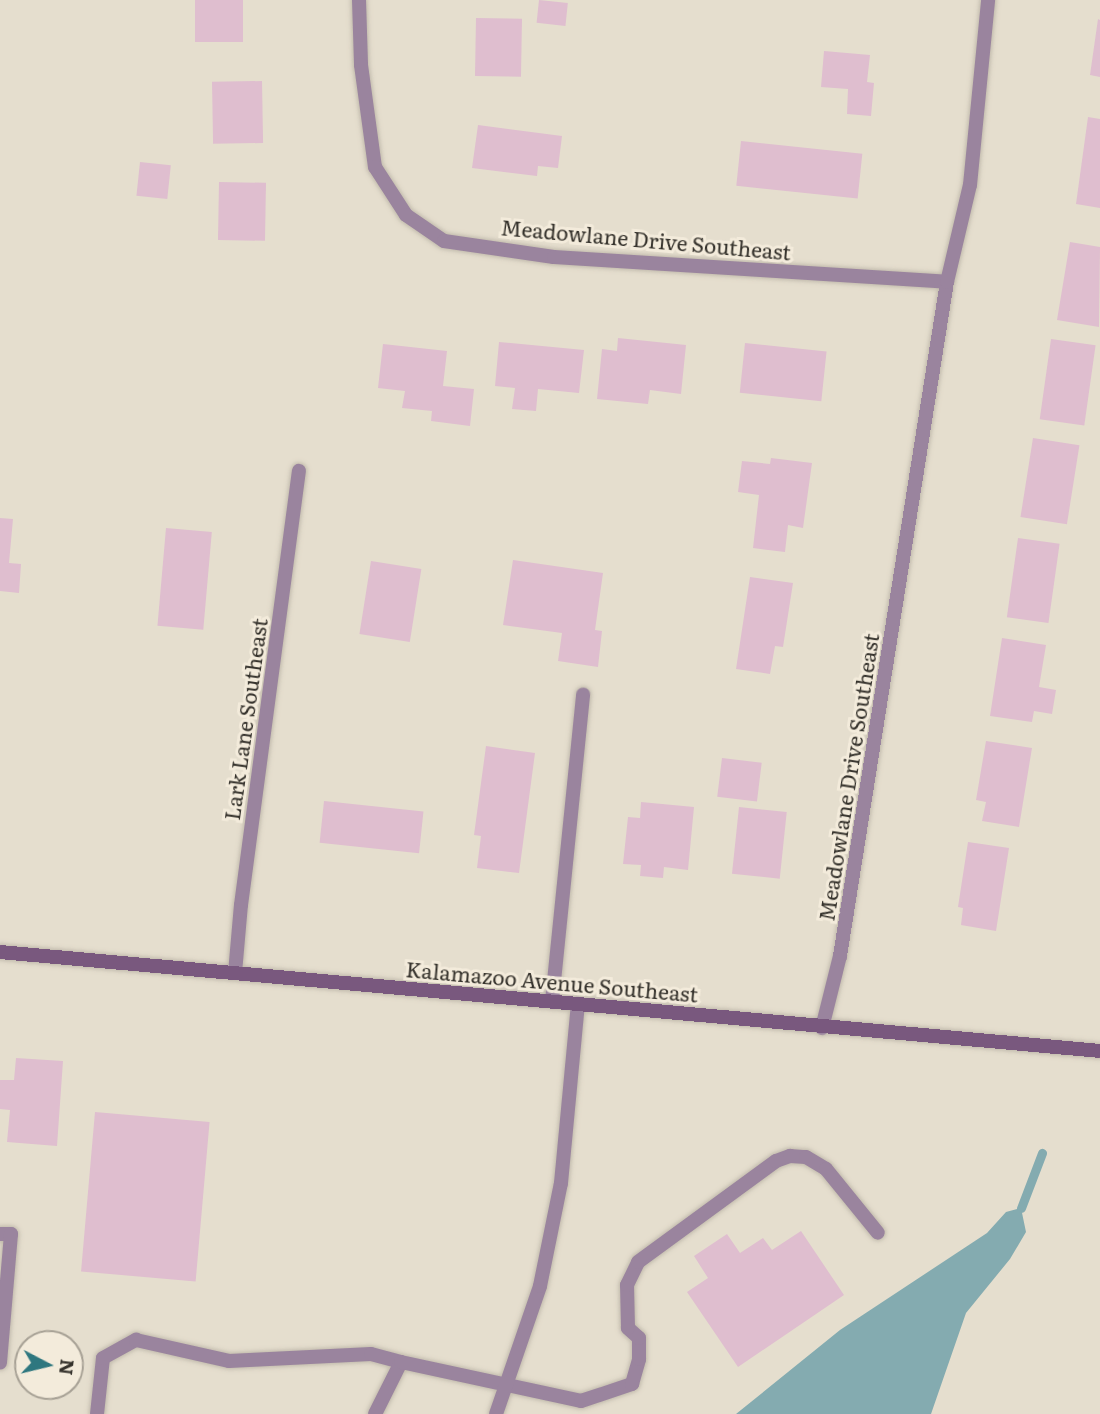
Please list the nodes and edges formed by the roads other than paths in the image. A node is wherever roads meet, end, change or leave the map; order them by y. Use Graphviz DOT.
graph roads {
  1 [pos="359,0"];
  2 [pos="988,0"];
  3 [pos="947,282"];
  4 [pos="299,471"];
  5 [pos="583,695"];
  6 [pos="0,952"];
  7 [pos="235,973"];
  8 [pos="552,1001"];
  9 [pos="578,1004"];
  10 [pos="822,1028"];
  11 [pos="1100,1051"];
  12 [pos="878,1233"];
  13 [pos="0,1234"];
  14 [pos="401,1362"];
  15 [pos="0,1363"];
  16 [pos="506,1383"];
  17 [pos="97,1414"];
  18 [pos="375,1414"];
  19 [pos="496,1414"];
  1 -- 3 [label="street, Meadowlane Drive Southeast"];
  2 -- 3 [label="street, Meadowlane Drive Southeast"];
  3 -- 10 [label="street, Meadowlane Drive Southeast"];
  4 -- 7 [label="street, Lark Lane Southeast"];
  5 -- 8 [label="street"];
  6 -- 7 [label="main road, Kalamazoo Avenue Southeast"];
  7 -- 8 [label="main road, Kalamazoo Avenue Southeast"];
  8 -- 9 [label="main road, Kalamazoo Avenue Southeast"];
  9 -- 10 [label="main road, Kalamazoo Avenue Southeast"];
  9 -- 16 [label="street"];
  10 -- 11 [label="main road, Kalamazoo Avenue Southeast"];
  12 -- 16 [label="street"];
  13 -- 15 [label="street"];
  14 -- 16 [label="street"];
  14 -- 17 [label="street"];
  14 -- 18 [label="street"];
  16 -- 19 [label="street"];
}
